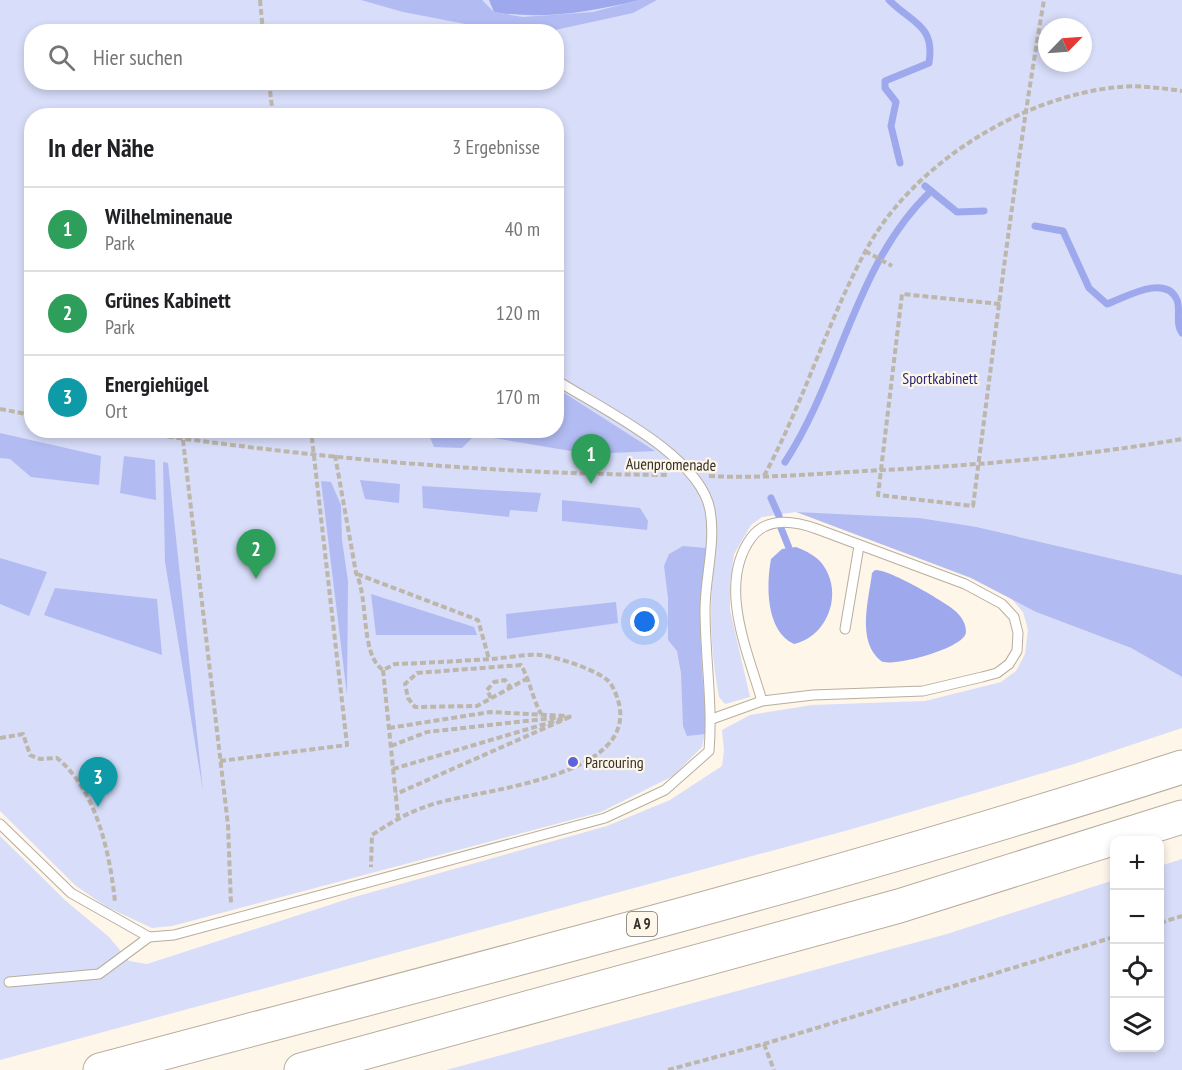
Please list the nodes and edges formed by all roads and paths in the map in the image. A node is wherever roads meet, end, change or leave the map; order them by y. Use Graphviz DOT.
graph roads {
  1 [pos="260,0"];
  2 [pos="1044,0"];
  3 [pos="262,24"];
  4 [pos="270,90"];
  5 [pos="1182,91"];
  6 [pos="272,108"];
  7 [pos="1025,112"];
  8 [pos="865,251"];
  9 [pos="892,266"];
  10 [pos="1000,304"];
  11 [pos="564,385"];
  12 [pos="0,409"];
  13 [pos="24,414"];
  14 [pos="171,438"];
  15 [pos="312,438"];
  16 [pos="1182,439"];
  17 [pos="183,440"];
  18 [pos="314,453"];
  19 [pos="335,455"];
  20 [pos="978,465"];
  21 [pos="881,470"];
  22 [pos="692,475"];
  23 [pos="764,476"];
  24 [pos="859,546"];
  25 [pos="356,573"];
  26 [pos="845,629"];
  27 [pos="489,659"];
  28 [pos="383,670"];
  29 [pos="528,678"];
  30 [pos="511,688"];
  31 [pos="490,698"];
  32 [pos="762,701"];
  33 [pos="542,715"];
  34 [pos="572,716"];
  35 [pos="712,720"];
  36 [pos="389,728"];
  37 [pos="0,738"];
  38 [pos="390,746"];
  39 [pos="220,761"];
  40 [pos="1182,767"];
  41 [pos="393,769"];
  42 [pos="396,794"];
  43 [pos="398,817"];
  44 [pos="1182,817"];
  45 [pos="0,824"];
  46 [pos="371,882"];
  47 [pos="1182,916"];
  48 [pos="231,919"];
  49 [pos="117,921"];
  50 [pos="1164,922"];
  51 [pos="149,937"];
  52 [pos="1110,938"];
  53 [pos="9,982"];
  54 [pos="764,1044"];
  55 [pos="100,1070"];
  56 [pos="301,1070"];
  57 [pos="668,1070"];
  58 [pos="774,1070"];
  1 -- 3 [label="path"];
  2 -- 7 [label="path"];
  4 -- 6 [label="path"];
  5 -- 7 [label="path"];
  7 -- 8 [label="path"];
  7 -- 10 [label="path"];
  8 -- 9 [label="path"];
  8 -- 23 [label="path"];
  10 -- 20 [label="path"];
  10 -- 21 [label="path"];
  11 -- 22 [label="lane"];
  12 -- 13 [label="path"];
  14 -- 17 [label="path, Auenpromenade"];
  15 -- 18 [label="path"];
  16 -- 20 [label="path, Auenpromenade"];
  17 -- 18 [label="path, Auenpromenade"];
  17 -- 39 [label="path"];
  18 -- 19 [label="path, Auenpromenade"];
  18 -- 39 [label="path"];
  19 -- 22 [label="path, Auenpromenade"];
  19 -- 25 [label="path"];
  20 -- 21 [label="path, Auenpromenade"];
  20 -- 21 [label="path"];
  21 -- 23 [label="path, Auenpromenade"];
  22 -- 23 [label="path, Auenpromenade"];
  22 -- 35 [label="lane"];
  24 -- 26 [label="lane"];
  24 -- 32 [label="lane"];
  24 -- 32 [label="lane"];
  25 -- 27 [label="path"];
  25 -- 28 [label="path"];
  27 -- 28 [label="path"];
  27 -- 43 [label="path"];
  28 -- 36 [label="path"];
  29 -- 30 [label="path"];
  29 -- 31 [label="path"];
  29 -- 33 [label="path"];
  30 -- 31 [label="path"];
  30 -- 31 [label="path"];
  32 -- 35 [label="lane"];
  33 -- 34 [label="path"];
  33 -- 36 [label="path"];
  34 -- 38 [label="path"];
  34 -- 41 [label="path"];
  34 -- 42 [label="path"];
  35 -- 46 [label="lane"];
  36 -- 38 [label="path"];
  37 -- 49 [label="path"];
  38 -- 41 [label="path"];
  39 -- 48 [label="path"];
  40 -- 55 [label="highway, A 9"];
  41 -- 42 [label="path"];
  42 -- 43 [label="path"];
  43 -- 46 [label="path"];
  44 -- 56 [label="highway"];
  45 -- 49 [label="lane"];
  46 -- 48 [label="lane"];
  47 -- 50 [label="path"];
  48 -- 51 [label="lane"];
  49 -- 51 [label="lane"];
  51 -- 53 [label="lane"];
  52 -- 54 [label="path"];
  54 -- 57 [label="path"];
  54 -- 58 [label="path"];
}
